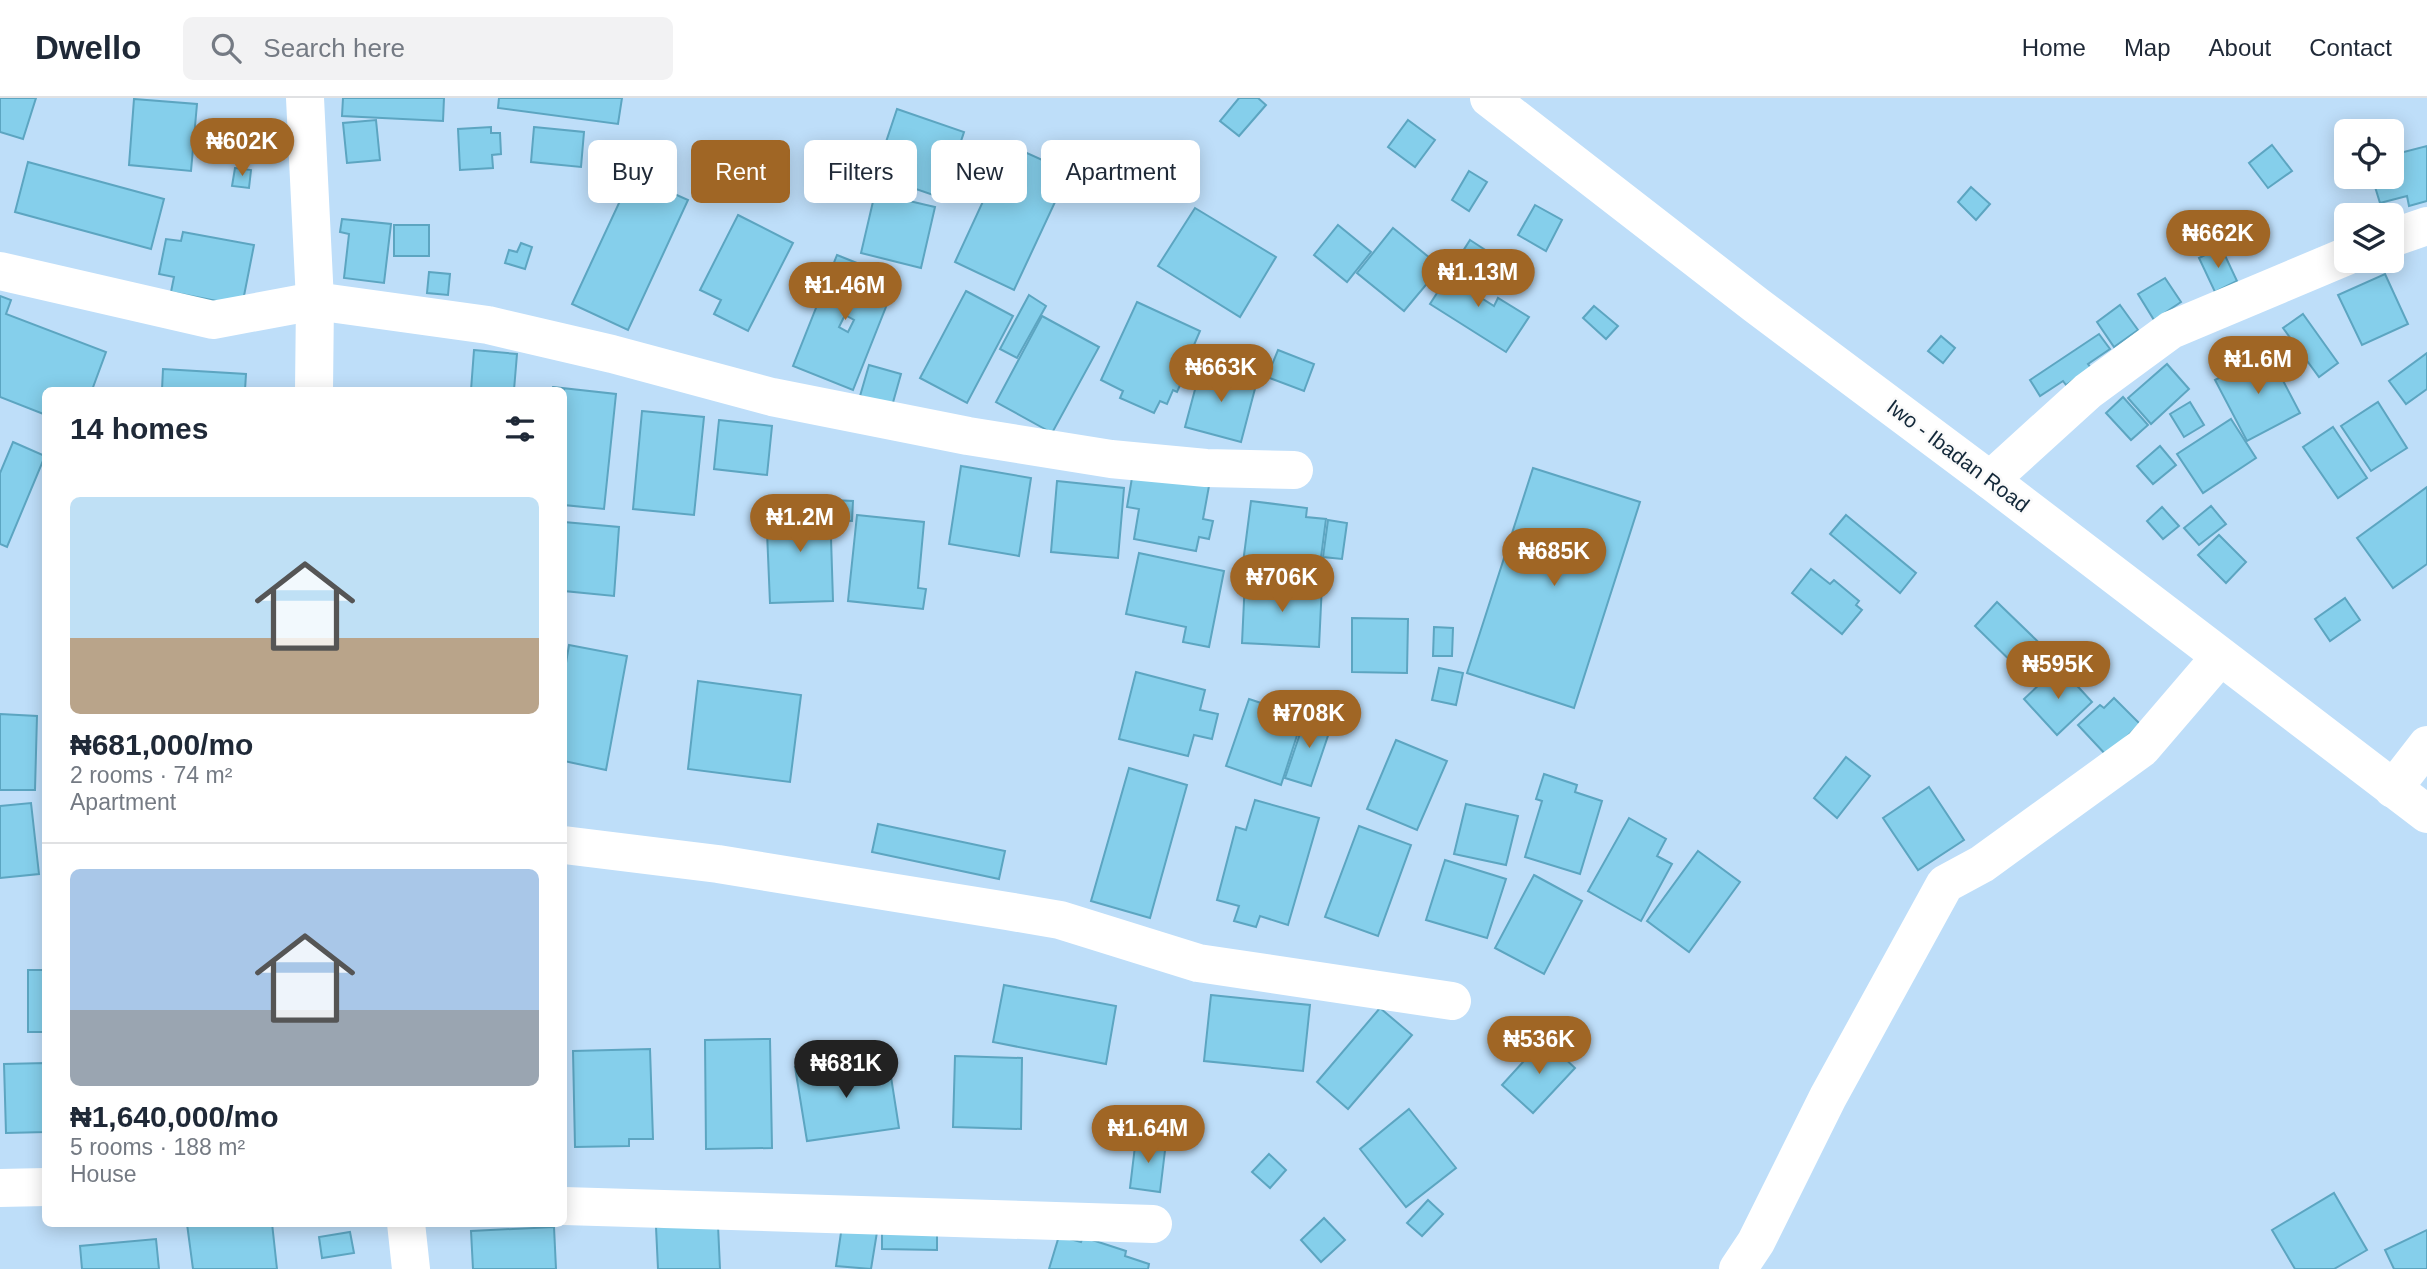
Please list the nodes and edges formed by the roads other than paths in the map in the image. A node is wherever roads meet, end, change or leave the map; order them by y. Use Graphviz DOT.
graph roads {
  1 [pos="305,98"];
  2 [pos="1489,98"];
  3 [pos="2427,226"];
  4 [pos="2404,234"];
  5 [pos="2334,261"];
  6 [pos="0,271"];
  7 [pos="315,301"];
  8 [pos="314,387"];
  9 [pos="1294,470"];
  10 [pos="1990,480"];
  11 [pos="2220,657"];
  12 [pos="2427,745"];
  13 [pos="2393,789"];
  14 [pos="2427,814"];
  15 [pos="567,845"];
  16 [pos="1452,1001"];
  17 [pos="42,1187"];
  18 [pos="0,1188"];
  19 [pos="567,1206"];
  20 [pos="1153,1224"];
  21 [pos="406,1227"];
  22 [pos="411,1269"];
  23 [pos="1738,1269"];
  1 -- 7 [label="street"];
  2 -- 10 [label="street, Iwo - Ibadan Road"];
  3 -- 4 [label="street"];
  5 -- 10 [label="street"];
  6 -- 7 [label="street"];
  7 -- 8 [label="street"];
  7 -- 9 [label="street"];
  10 -- 11 [label="street, Iwo - Ibadan Road"];
  11 -- 13 [label="street, Iwo - Ibadan Road"];
  11 -- 23 [label="street"];
  12 -- 13 [label="street"];
  13 -- 14 [label="street, Iwo - Ibadan Road"];
  15 -- 16 [label="street"];
  17 -- 18 [label="street"];
  19 -- 20 [label="street"];
  21 -- 22 [label="street"];
}
